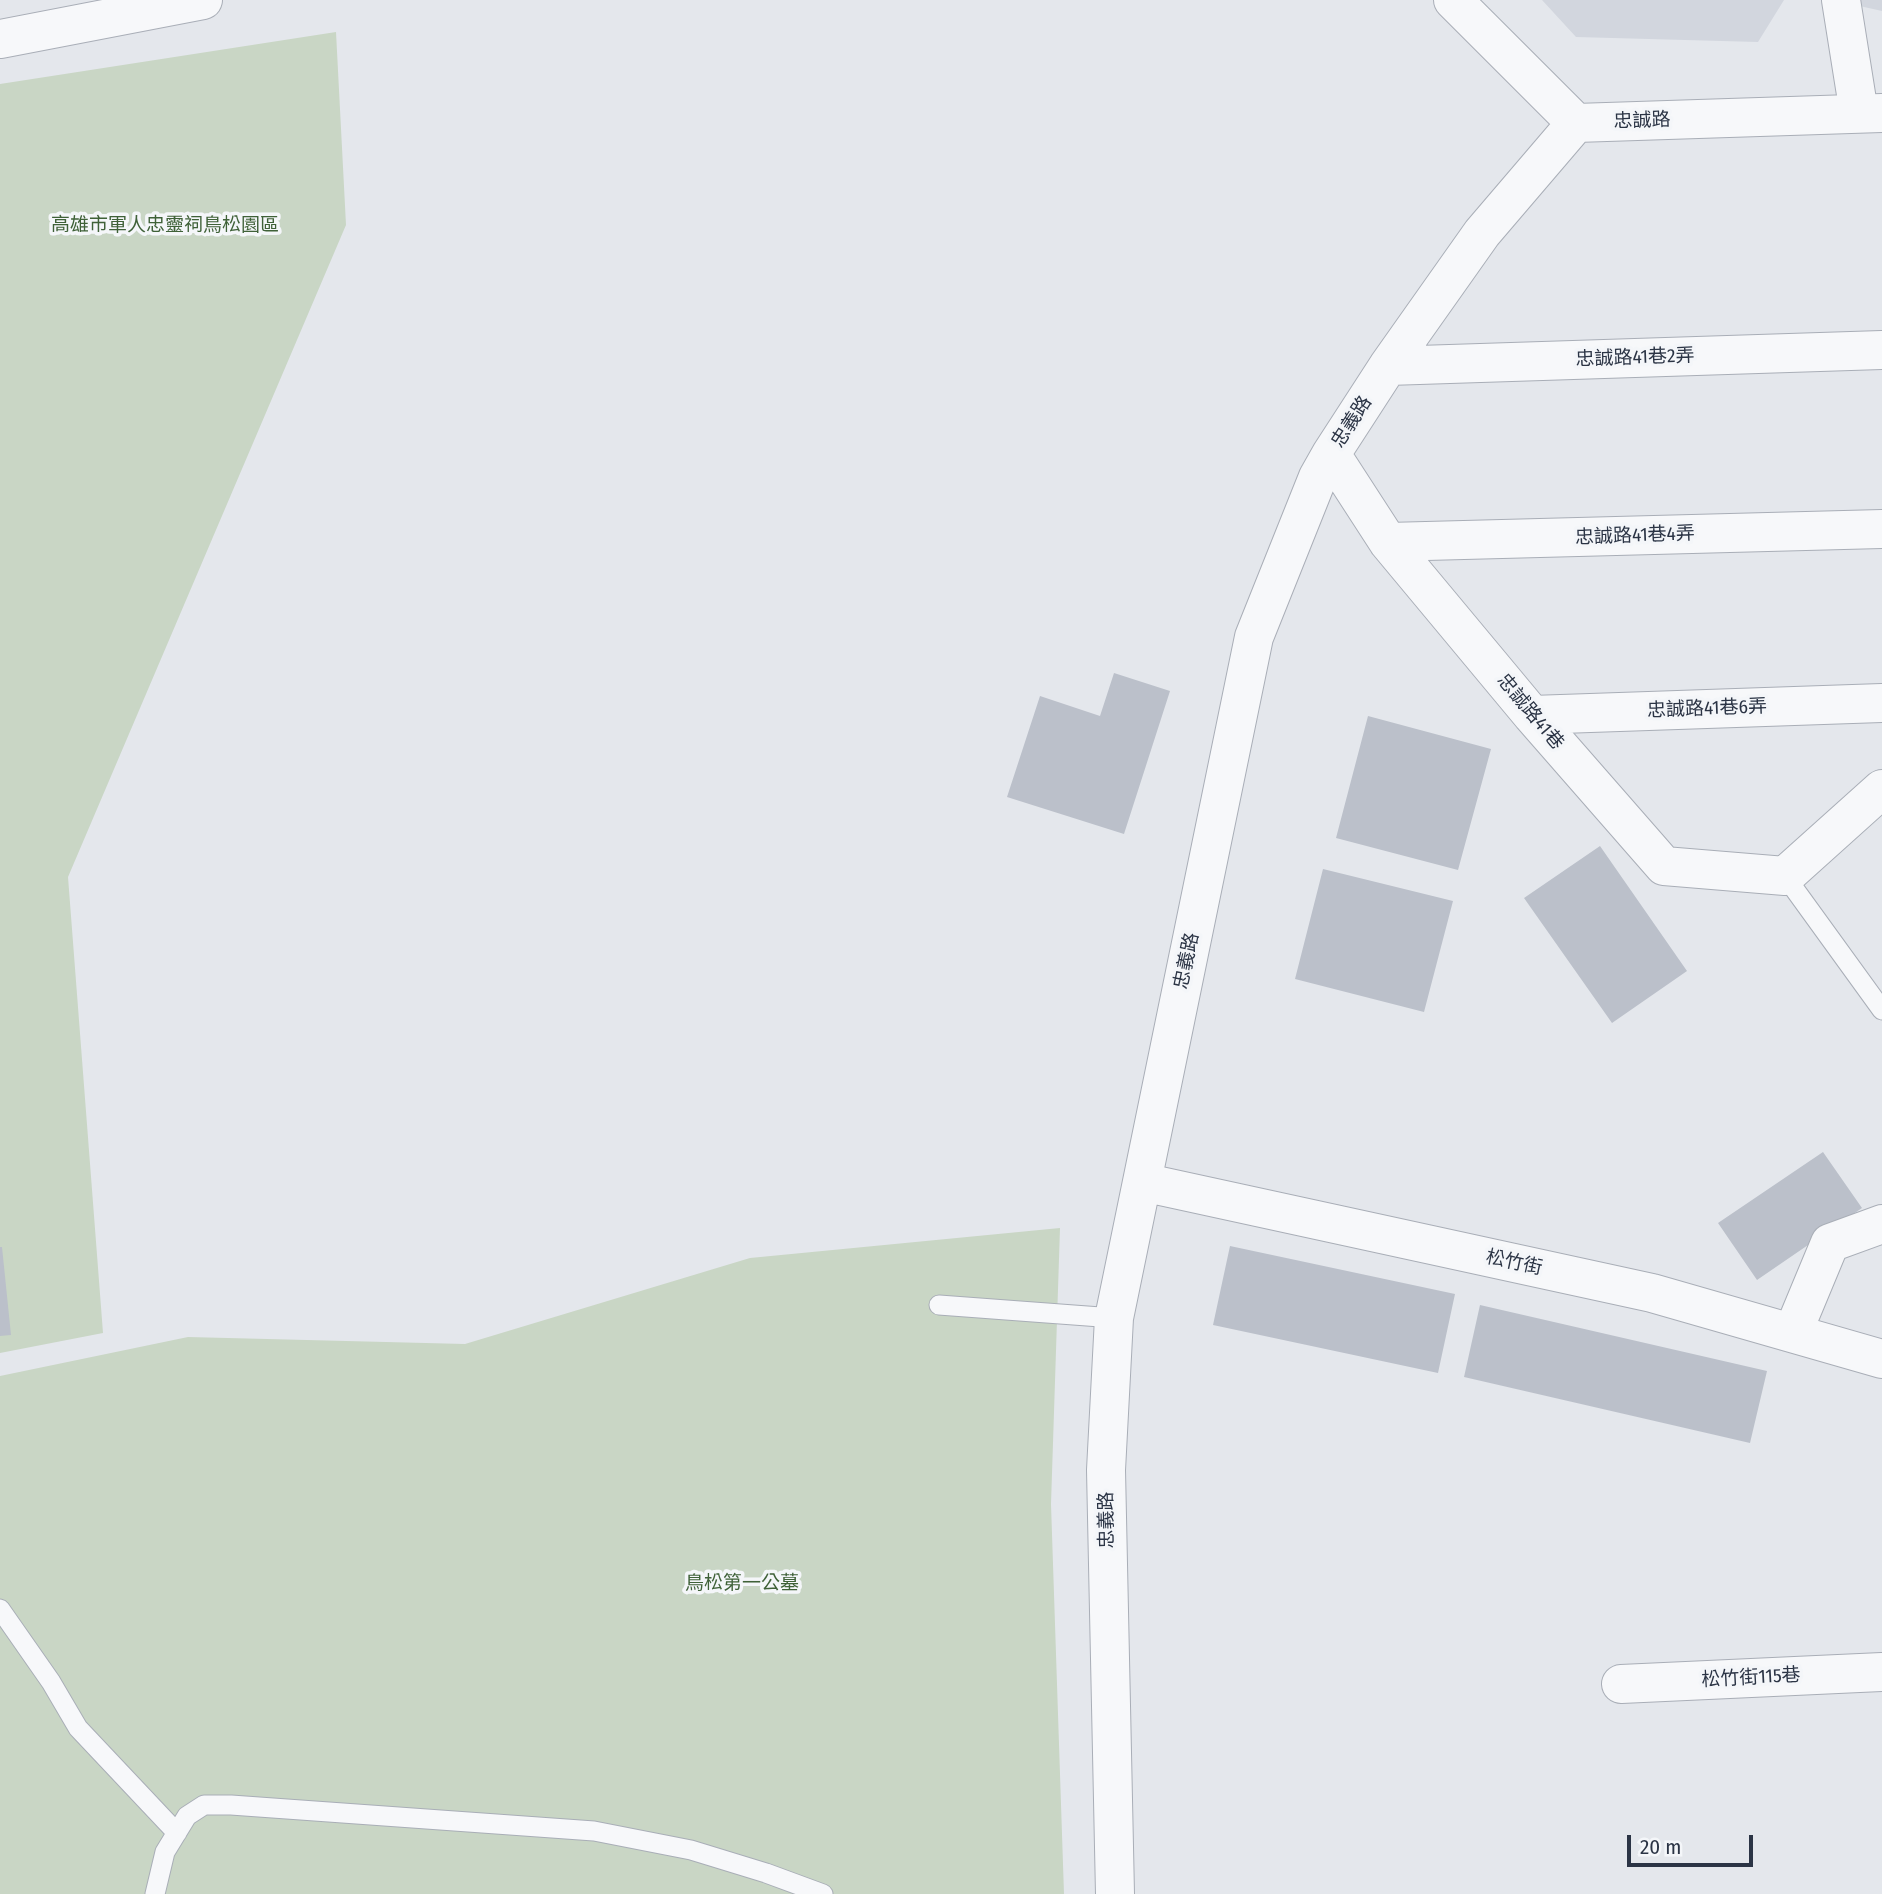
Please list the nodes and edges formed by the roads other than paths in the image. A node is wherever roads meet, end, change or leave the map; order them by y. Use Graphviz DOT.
graph roads {
  1 [pos="203,0"];
  2 [pos="1453,0"];
  3 [pos="1841,0"];
  4 [pos="0,39"];
  5 [pos="1870,113"];
  6 [pos="1576,123"];
  7 [pos="1882,350"];
  8 [pos="1388,366"];
  9 [pos="1331,454"];
  10 [pos="1882,529"];
  11 [pos="1388,542"];
  12 [pos="1882,703"];
  13 [pos="1532,715"];
  14 [pos="1882,789"];
  15 [pos="1785,876"];
  16 [pos="1882,1010"];
  17 [pos="1142,1182"];
  18 [pos="1882,1224"];
  19 [pos="939,1306"];
  20 [pos="1114,1318"];
  21 [pos="1793,1332"];
  22 [pos="1882,1359"];
  23 [pos="0,1609"];
  24 [pos="1882,1672"];
  25 [pos="1620,1685"];
  26 [pos="177,1833"];
  27 [pos="155,1894"];
  28 [pos="823,1894"];
  29 [pos="1115,1894"];
  1 -- 4 [label="street"];
  2 -- 6 [label="street"];
  3 -- 5 [label="street"];
  5 -- 6 [label="street, 忠誠路"];
  6 -- 8 [label="street, 忠義路"];
  7 -- 8 [label="street, 忠誠路41巷2弄"];
  8 -- 9 [label="street, 忠義路"];
  9 -- 11 [label="street, 忠誠路41巷"];
  9 -- 17 [label="street, 忠義路"];
  10 -- 11 [label="street, 忠誠路41巷4弄"];
  11 -- 13 [label="street, 忠誠路41巷"];
  12 -- 13 [label="street, 忠誠路41巷6弄"];
  13 -- 15 [label="street, 忠誠路41巷"];
  14 -- 15 [label="street"];
  15 -- 16 [label="lane"];
  17 -- 20 [label="street, 忠義路"];
  17 -- 21 [label="street, 松竹街"];
  18 -- 21 [label="street"];
  19 -- 20 [label="lane"];
  20 -- 29 [label="street, 忠義路"];
  21 -- 22 [label="street, 松竹街"];
  23 -- 26 [label="lane"];
  24 -- 25 [label="street, 松竹街115巷"];
  26 -- 27 [label="lane"];
  26 -- 28 [label="lane"];
}
